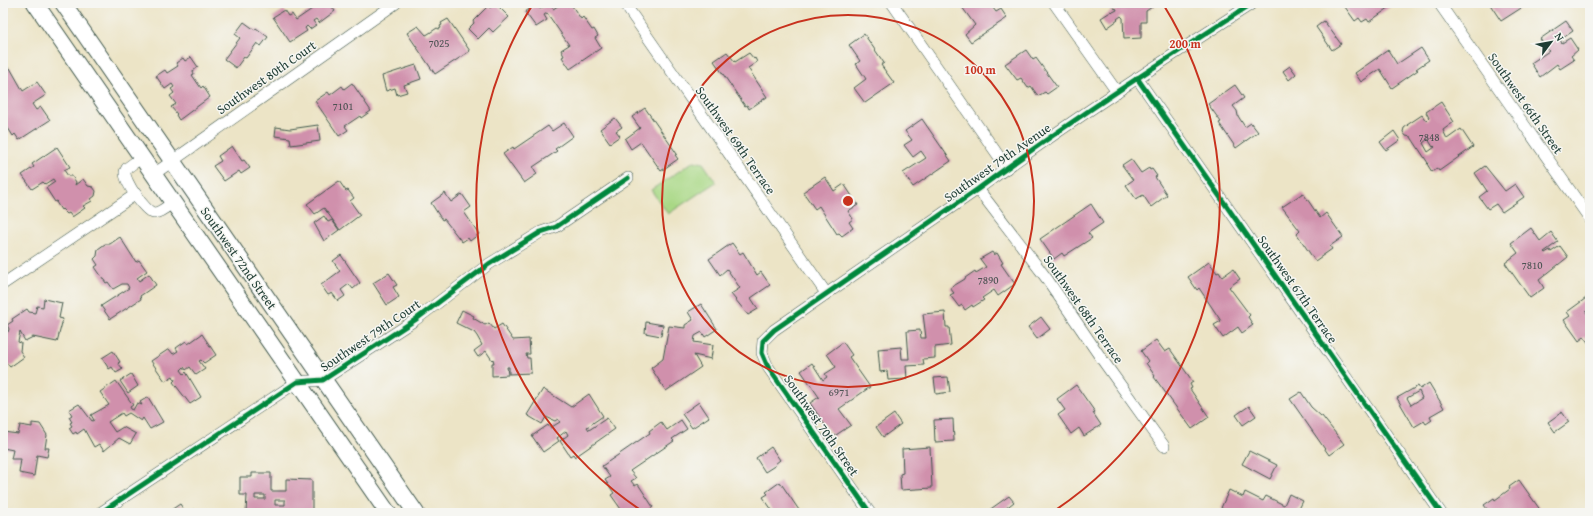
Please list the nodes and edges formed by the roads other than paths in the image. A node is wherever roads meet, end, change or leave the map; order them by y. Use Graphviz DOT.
graph roads {
  1 [pos="35,3"];
  2 [pos="63,3"];
  3 [pos="396,3"];
  4 [pos="624,3"];
  5 [pos="892,3"];
  6 [pos="1054,3"];
  7 [pos="1253,3"];
  8 [pos="1439,3"];
  9 [pos="1137,78"];
  10 [pos="1117,92"];
  11 [pos="142,157"];
  12 [pos="172,160"];
  13 [pos="1007,168"];
  14 [pos="154,174"];
  15 [pos="628,178"];
  16 [pos="978,189"];
  17 [pos="136,194"];
  18 [pos="173,202"];
  19 [pos="1590,219"];
  20 [pos="3,284"];
  21 [pos="826,293"];
  22 [pos="762,347"];
  23 [pos="323,380"];
  24 [pos="297,382"];
  25 [pos="1164,446"];
  26 [pos="100,513"];
  27 [pos="388,513"];
  28 [pos="416,513"];
  29 [pos="870,513"];
  30 [pos="1441,513"];
  1 -- 11 [label="main road, Southwest 72nd Street"];
  2 -- 12 [label="main road, Southwest 72nd Street"];
  3 -- 12 [label="street, Southwest 80th Court"];
  4 -- 21 [label="street, Southwest 69th Terrace"];
  5 -- 13 [label="street"];
  6 -- 10 [label="street"];
  7 -- 9 [label="street, Southwest 79th Avenue"];
  8 -- 19 [label="street, Southwest 66th Street"];
  9 -- 10 [label="street, Southwest 79th Avenue"];
  9 -- 30 [label="street, Southwest 67th Terrace"];
  10 -- 13 [label="street, Southwest 79th Avenue"];
  11 -- 14 [label="main road, Southwest 72nd Street"];
  11 -- 17 [label="street"];
  12 -- 14 [label="street, Southwest 80th Court"];
  12 -- 23 [label="main road, Southwest 72nd Street"];
  13 -- 16 [label="street, Southwest 79th Avenue"];
  14 -- 18 [label="main road, Southwest 72nd Street"];
  15 -- 23 [label="street, Southwest 79th Court"];
  16 -- 21 [label="street, Southwest 79th Avenue"];
  16 -- 25 [label="street, Southwest 68th Terrace"];
  17 -- 18 [label="street"];
  17 -- 20 [label="street"];
  18 -- 24 [label="main road, Southwest 72nd Street"];
  21 -- 22 [label="street, Southwest 79th Avenue"];
  22 -- 29 [label="street, Southwest 70th Street"];
  23 -- 24 [label="street, Southwest 79th Court"];
  23 -- 28 [label="main road, Southwest 72nd Street"];
  24 -- 26 [label="street, Southwest 79th Court"];
  24 -- 27 [label="main road, Southwest 72nd Street"];
}
